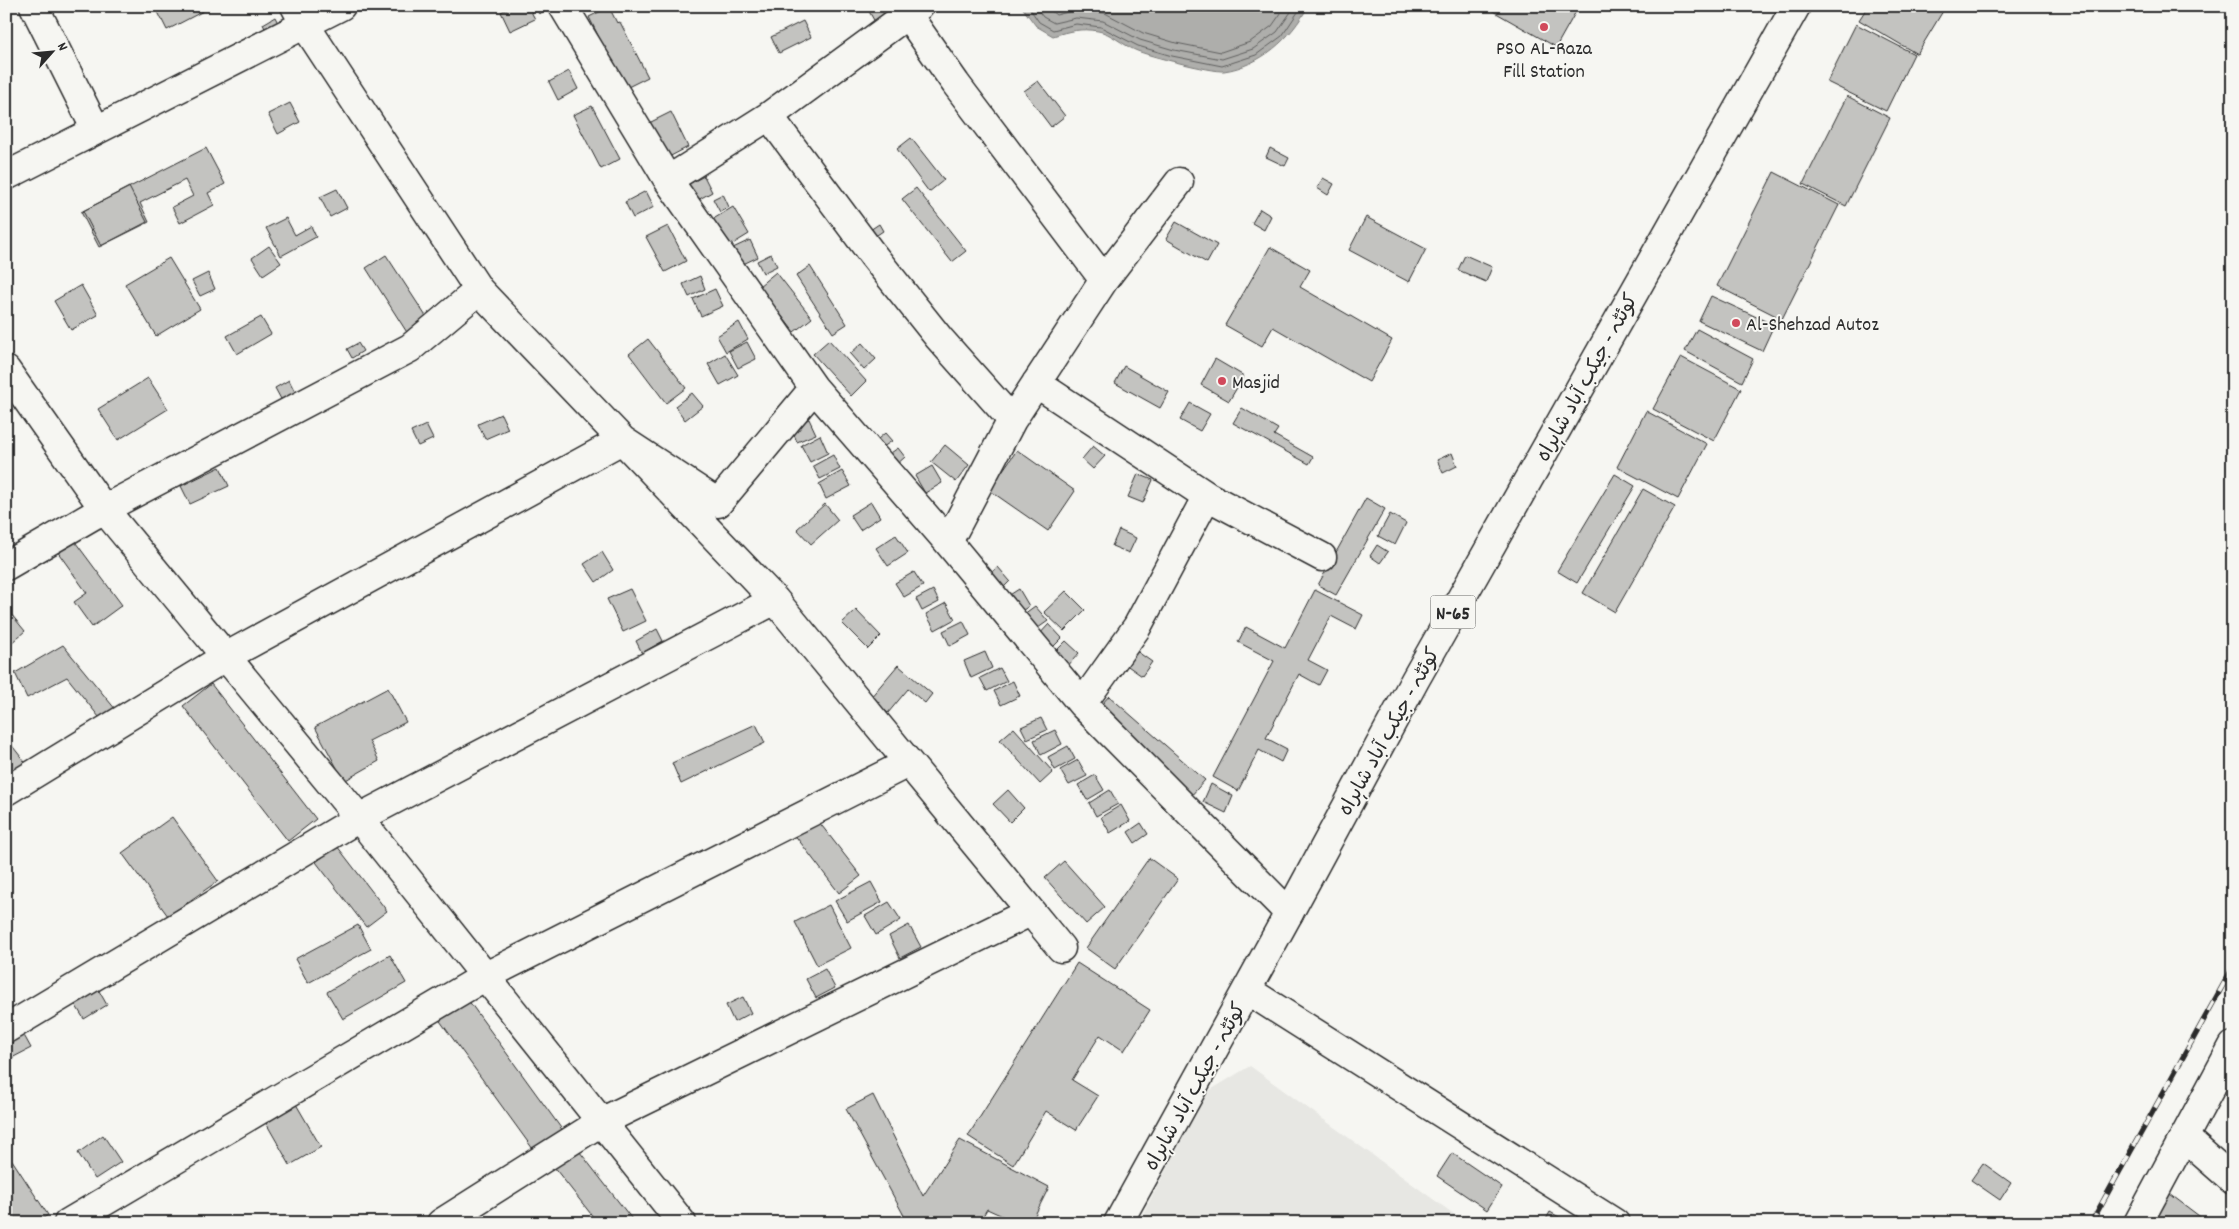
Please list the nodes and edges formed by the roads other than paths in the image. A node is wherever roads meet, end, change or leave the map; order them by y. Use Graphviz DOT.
graph roads {
  1 [pos="34,6"];
  2 [pos="341,6"];
  3 [pos="563,6"];
  4 [pos="1796,6"];
  5 [pos="913,10"];
  6 [pos="300,16"];
  7 [pos="769,116"];
  8 [pos="96,130"];
  9 [pos="6,176"];
  10 [pos="668,180"];
  11 [pos="1179,182"];
  12 [pos="1104,280"];
  13 [pos="479,290"];
  14 [pos="6,370"];
  15 [pos="1036,384"];
  16 [pos="814,388"];
  17 [pos="1012,420"];
  18 [pos="622,440"];
  19 [pos="1208,496"];
  20 [pos="104,509"];
  21 [pos="948,542"];
  22 [pos="1322,557"];
  23 [pos="6,566"];
  24 [pos="775,600"];
  25 [pos="227,656"];
  26 [pos="1082,704"];
  27 [pos="908,763"];
  28 [pos="6,791"];
  29 [pos="359,818"];
  30 [pos="1030,912"];
  31 [pos="1290,913"];
  32 [pos="1061,948"];
  33 [pos="486,976"];
  34 [pos="1247,990"];
  35 [pos="6,1029"];
  36 [pos="2233,1046"];
  37 [pos="602,1122"];
  38 [pos="2184,1137"];
  39 [pos="2233,1180"];
  40 [pos="68,1223"];
  41 [pos="441,1223"];
  42 [pos="682,1223"];
  43 [pos="1118,1223"];
  44 [pos="1615,1223"];
  45 [pos="2138,1223"];
  1 -- 8 [label="main road"];
  2 -- 6 [label="main road"];
  3 -- 10 [label="main road"];
  4 -- 31 [label="main road, کوئٹہ - جیکب آباد شاہراہ / N-65"];
  5 -- 7 [label="main road"];
  5 -- 12 [label="main road"];
  6 -- 8 [label="main road"];
  6 -- 13 [label="main road"];
  7 -- 10 [label="main road"];
  7 -- 17 [label="main road"];
  8 -- 9 [label="main road"];
  10 -- 16 [label="main road"];
  11 -- 12 [label="main road"];
  12 -- 15 [label="main road"];
  13 -- 18 [label="main road"];
  13 -- 20 [label="main road"];
  14 -- 20 [label="main road"];
  15 -- 17 [label="main road"];
  15 -- 19 [label="main road"];
  16 -- 18 [label="main road"];
  16 -- 21 [label="main road"];
  17 -- 21 [label="main road"];
  18 -- 24 [label="main road"];
  18 -- 25 [label="main road"];
  19 -- 22 [label="main road"];
  19 -- 26 [label="main road"];
  20 -- 23 [label="main road"];
  20 -- 25 [label="main road"];
  21 -- 26 [label="main road"];
  24 -- 27 [label="main road"];
  24 -- 29 [label="main road"];
  25 -- 28 [label="main road"];
  25 -- 29 [label="main road"];
  26 -- 31 [label="main road"];
  27 -- 30 [label="main road"];
  27 -- 33 [label="main road"];
  29 -- 33 [label="main road"];
  29 -- 35 [label="main road"];
  30 -- 32 [label="main road"];
  30 -- 37 [label="main road"];
  31 -- 34 [label="main road, کوئٹہ - جیکب آباد شاہراہ / N-65"];
  33 -- 37 [label="main road"];
  33 -- 40 [label="main road"];
  34 -- 43 [label="main road, کوئٹہ - جیکب آباد شاہراہ / N-65"];
  34 -- 44 [label="main road"];
  36 -- 38 [label="main road"];
  37 -- 41 [label="main road"];
  37 -- 42 [label="main road"];
  38 -- 39 [label="main road"];
  38 -- 45 [label="main road"];
}
